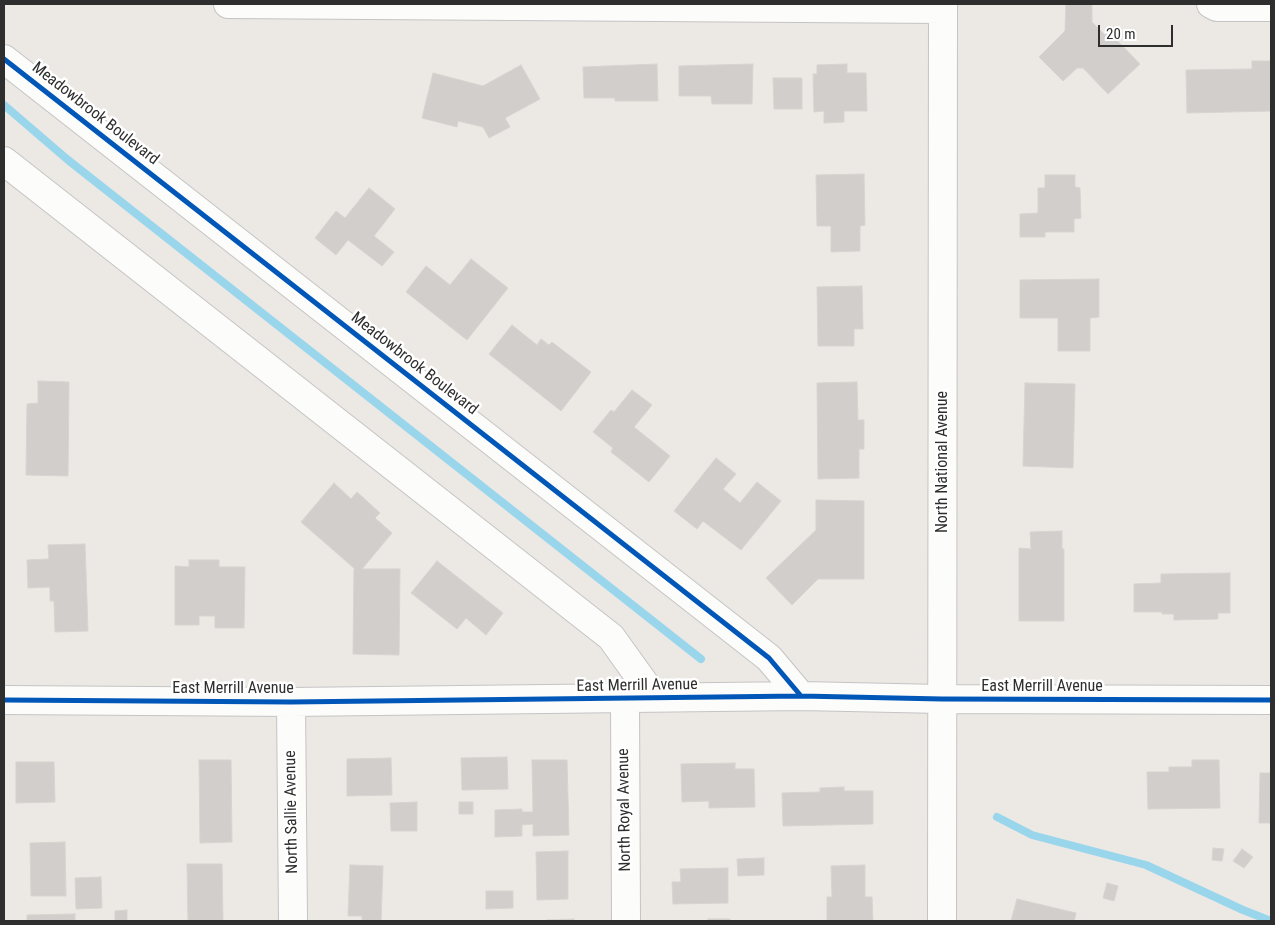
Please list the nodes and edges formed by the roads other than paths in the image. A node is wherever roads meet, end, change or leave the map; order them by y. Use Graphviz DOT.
graph roads {
  1 [pos="228,4"];
  2 [pos="1211,4"];
  3 [pos="943,6"];
  4 [pos="1271,7"];
  5 [pos="4,59"];
  6 [pos="4,161"];
  7 [pos="800,696"];
  8 [pos="654,697"];
  9 [pos="625,699"];
  10 [pos="4,700"];
  11 [pos="942,700"];
  12 [pos="1271,700"];
  13 [pos="291,702"];
  14 [pos="293,921"];
  15 [pos="626,921"];
  16 [pos="942,921"];
  1 -- 3 [label="street"];
  2 -- 4 [label="street"];
  3 -- 11 [label="street, North National Avenue"];
  5 -- 7 [label="street, Meadowbrook Boulevard"];
  6 -- 8 [label="street"];
  7 -- 8 [label="street, East Merrill Avenue"];
  7 -- 11 [label="street, East Merrill Avenue"];
  8 -- 9 [label="street, East Merrill Avenue"];
  9 -- 13 [label="street, East Merrill Avenue"];
  9 -- 15 [label="street, North Royal Avenue"];
  10 -- 13 [label="street, East Merrill Avenue"];
  11 -- 12 [label="street, East Merrill Avenue"];
  11 -- 16 [label="street, North National Avenue"];
  13 -- 14 [label="street, North Sallie Avenue"];
}
